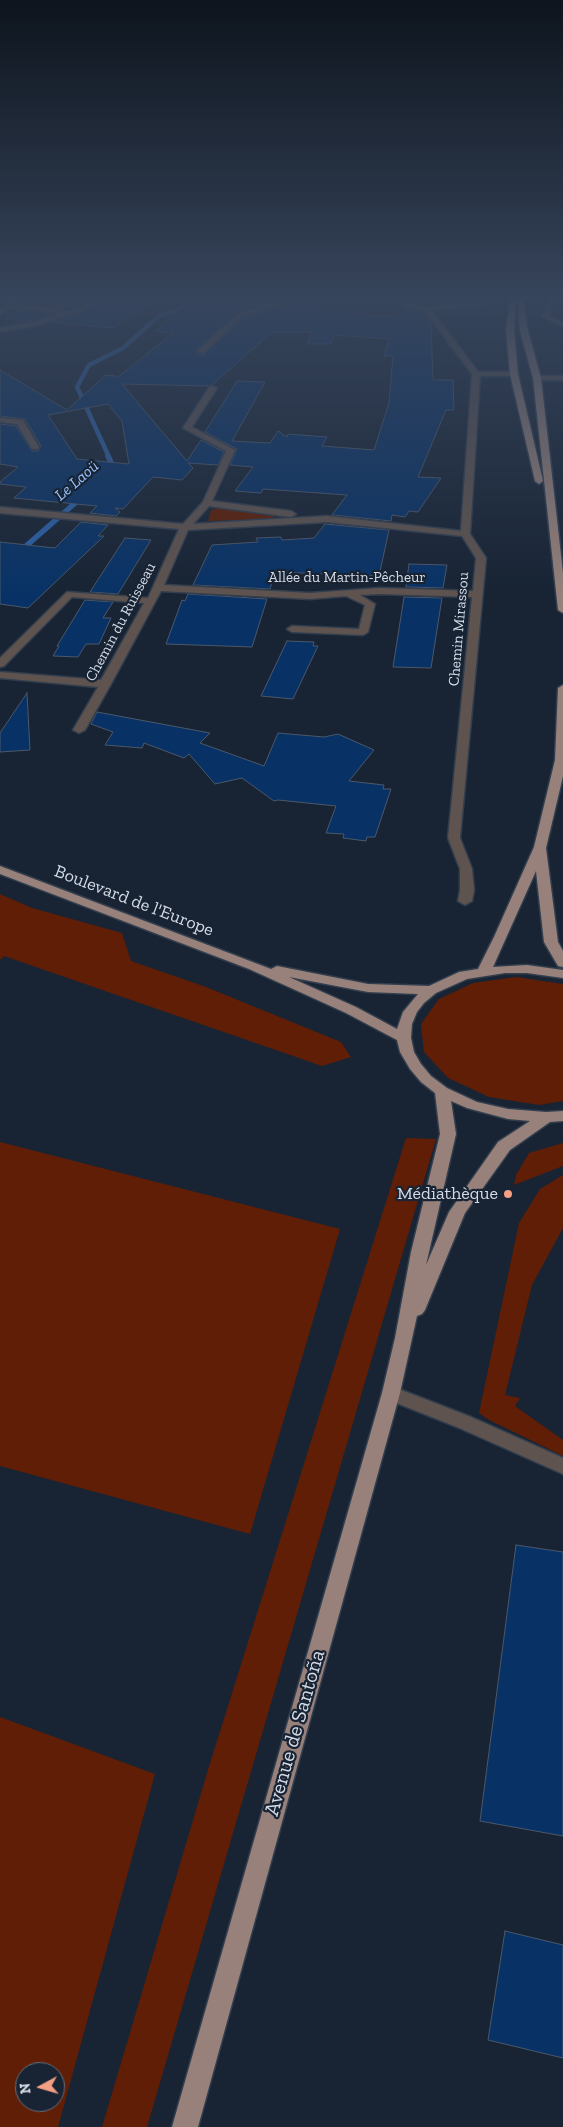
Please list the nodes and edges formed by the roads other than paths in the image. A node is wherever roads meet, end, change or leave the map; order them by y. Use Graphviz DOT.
graph roads {
  1 [pos="207,397"];
  2 [pos="474,397"];
  3 [pos="520,397"];
  4 [pos="539,397"];
  5 [pos="530,398"];
  6 [pos="0,420"];
  7 [pos="541,423"];
  8 [pos="35,447"];
  9 [pos="207,503"];
  10 [pos="0,510"];
  11 [pos="326,519"];
  12 [pos="185,527"];
  13 [pos="465,534"];
  14 [pos="554,540"];
  15 [pos="158,588"];
  16 [pos="347,593"];
  17 [pos="477,594"];
  18 [pos="150,601"];
  19 [pos="563,610"];
  20 [pos="292,629"];
  21 [pos="0,664"];
  22 [pos="0,675"];
  23 [pos="106,684"];
  24 [pos="563,688"];
  25 [pos="79,730"];
  26 [pos="540,847"];
  27 [pos="0,870"];
  28 [pos="464,901"];
  29 [pos="563,963"];
  30 [pos="254,966"];
  31 [pos="484,971"];
  32 [pos="563,974"];
  33 [pos="431,990"];
  34 [pos="404,1038"];
  35 [pos="442,1090"];
  36 [pos="563,1116"];
  37 [pos="546,1117"];
  38 [pos="404,1338"];
  39 [pos="391,1393"];
  40 [pos="563,1466"];
  41 [pos="185,2127"];
  1 -- 9 [label="street, Chemin du Ruisseau"];
  2 -- 13 [label="street"];
  3 -- 14 [label="main road"];
  4 -- 7 [label="main road"];
  5 -- 7 [label="main road"];
  6 -- 8 [label="street"];
  7 -- 14 [label="main road"];
  9 -- 11 [label="street"];
  9 -- 12 [label="street, Chemin du Ruisseau"];
  10 -- 12 [label="street"];
  11 -- 12 [label="street"];
  11 -- 13 [label="street"];
  12 -- 15 [label="street, Chemin du Ruisseau"];
  13 -- 17 [label="street, Chemin Mirassou"];
  14 -- 19 [label="main road"];
  15 -- 16 [label="street, Allée du Martin-Pêcheur"];
  15 -- 18 [label="street, Chemin du Ruisseau"];
  16 -- 17 [label="street, Allée du Martin-Pêcheur"];
  16 -- 20 [label="street"];
  17 -- 28 [label="street, Chemin Mirassou"];
  18 -- 21 [label="street"];
  18 -- 23 [label="street, Chemin du Ruisseau"];
  22 -- 23 [label="street"];
  23 -- 25 [label="street, Chemin du Ruisseau"];
  24 -- 26 [label="main road"];
  26 -- 29 [label="main road"];
  26 -- 31 [label="main road"];
  27 -- 30 [label="main road, Boulevard de l'Europe"];
  30 -- 33 [label="main road, Boulevard de l'Europe"];
  30 -- 34 [label="main road, Boulevard de l'Europe"];
  31 -- 32 [label="main road"];
  31 -- 33 [label="main road"];
  33 -- 34 [label="main road"];
  34 -- 35 [label="main road"];
  35 -- 37 [label="main road"];
  35 -- 38 [label="main road, Avenue de Santoña"];
  36 -- 37 [label="main road"];
  37 -- 38 [label="main road, Avenue de Santoña"];
  38 -- 39 [label="main road, Avenue de Santoña"];
  39 -- 40 [label="street"];
  39 -- 41 [label="main road, Avenue de Santoña"];
}
